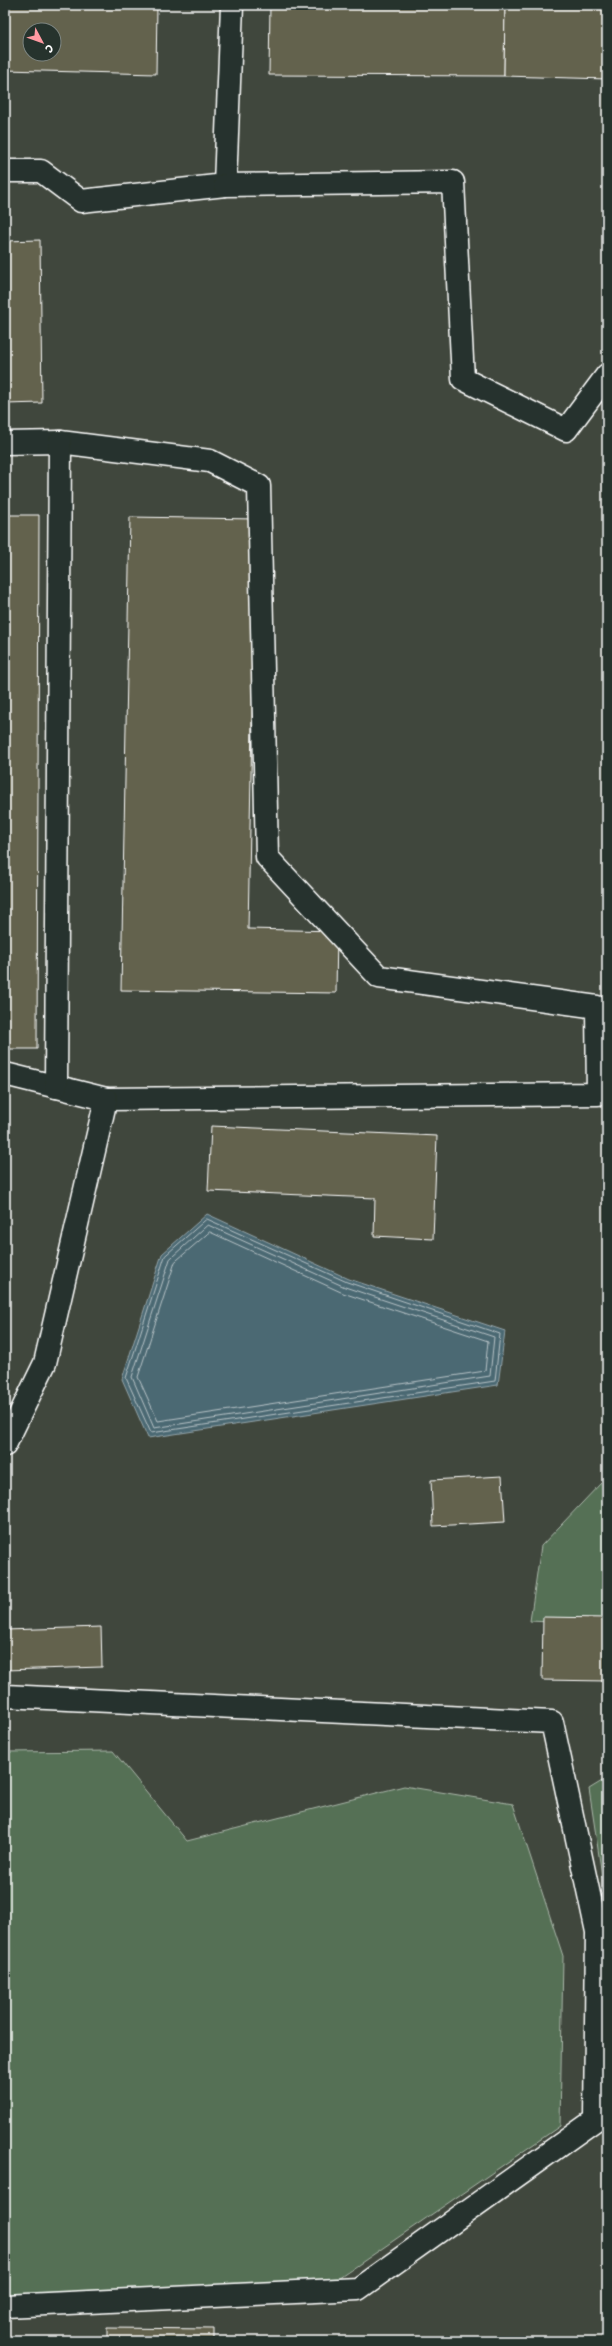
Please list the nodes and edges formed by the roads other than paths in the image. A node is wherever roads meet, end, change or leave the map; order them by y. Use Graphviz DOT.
graph roads {
  1 [pos="232,5"];
  2 [pos="5,172"];
  3 [pos="225,185"];
  4 [pos="607,375"];
  5 [pos="60,442"];
  6 [pos="5,443"];
  7 [pos="5,1074"];
  8 [pos="56,1087"];
  9 [pos="106,1099"];
  10 [pos="5,1445"];
  11 [pos="5,1696"];
  12 [pos="5,2306"];
  1 -- 3 [label="lane"];
  2 -- 3 [label="lane"];
  3 -- 4 [label="lane"];
  5 -- 6 [label="lane"];
  5 -- 8 [label="lane"];
  5 -- 9 [label="lane"];
  7 -- 8 [label="lane"];
  8 -- 9 [label="lane"];
  9 -- 10 [label="lane"];
  11 -- 12 [label="lane"];
}
